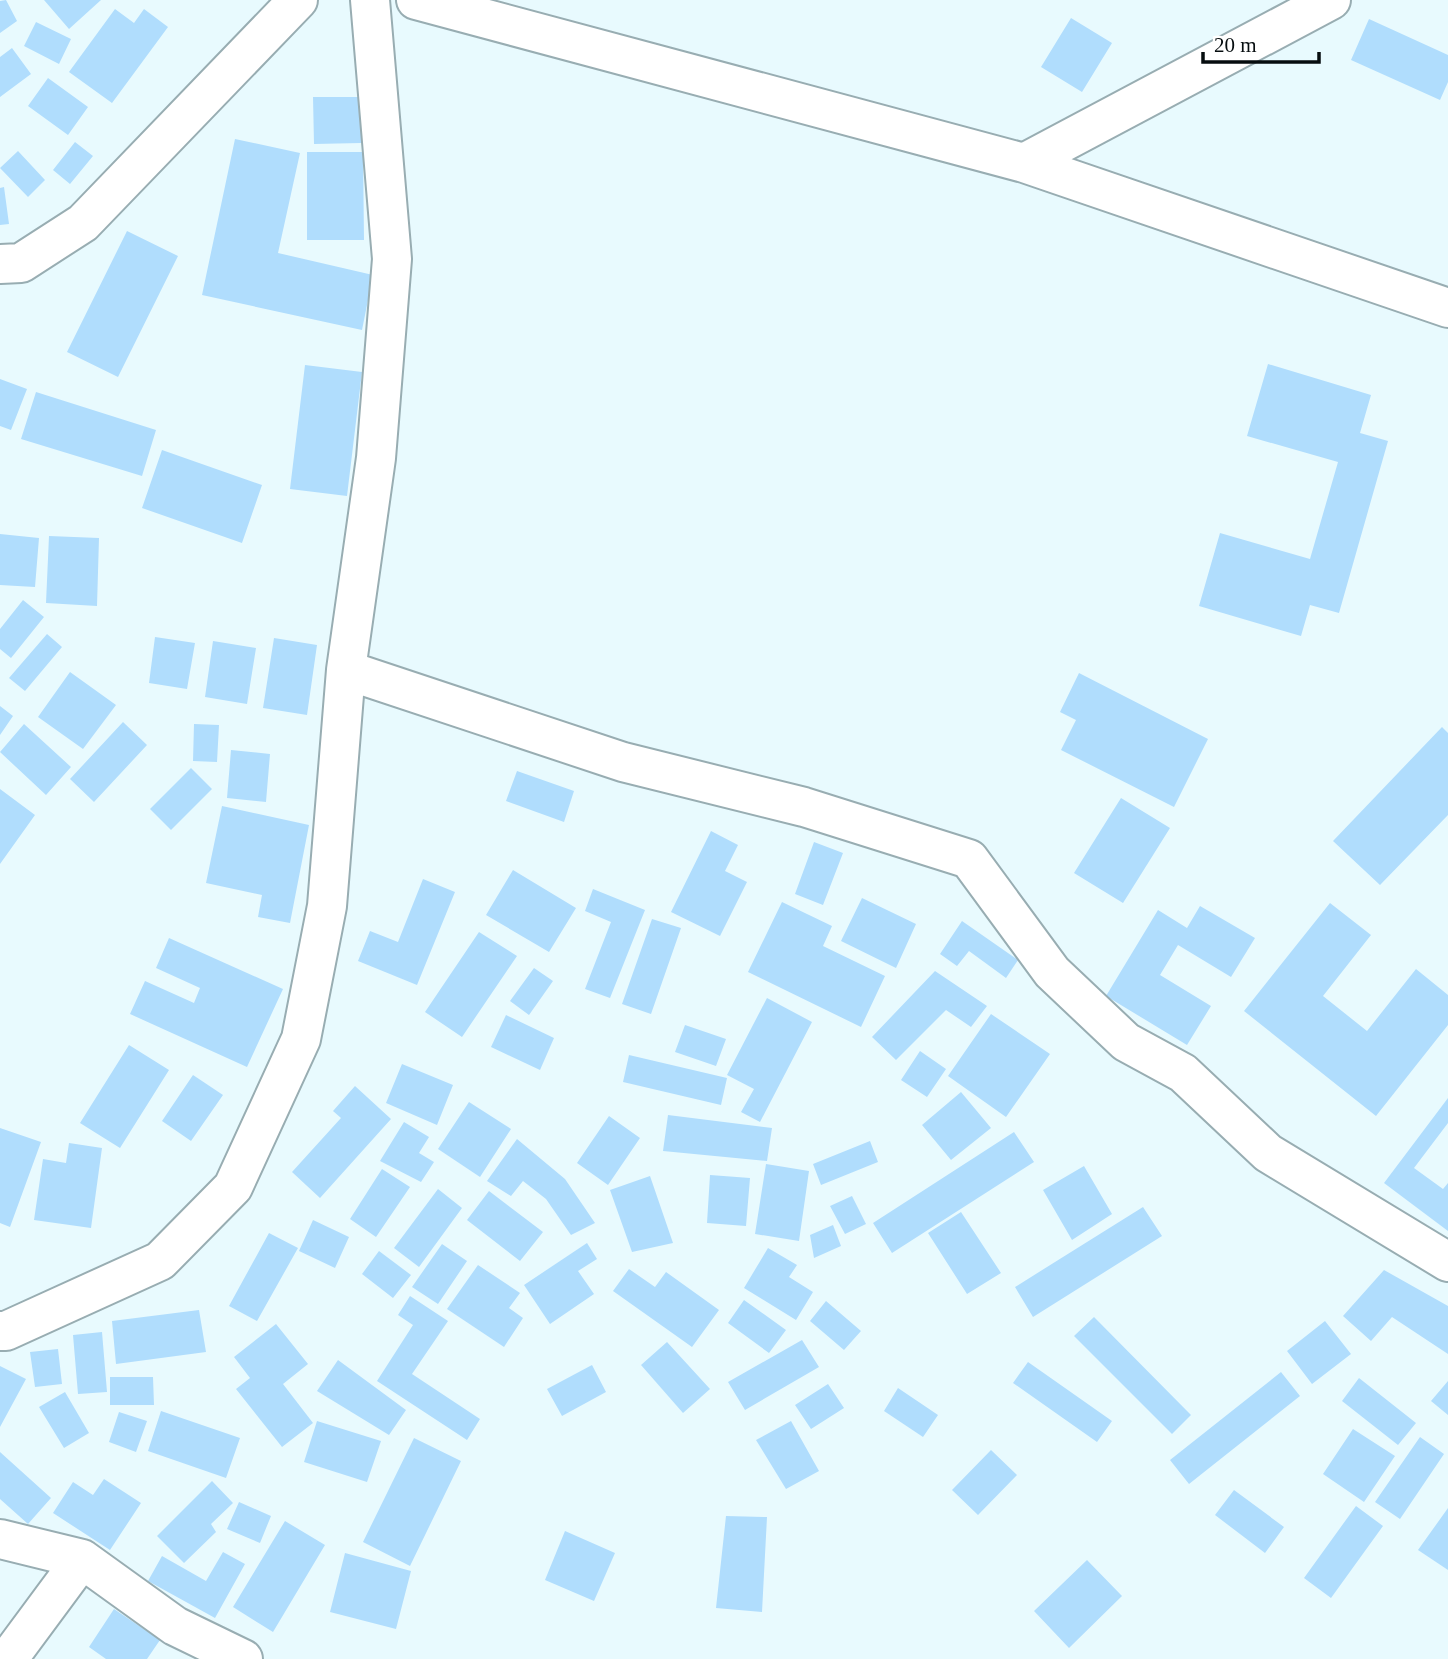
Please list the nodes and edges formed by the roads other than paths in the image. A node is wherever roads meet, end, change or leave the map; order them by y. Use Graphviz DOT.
graph roads {
  1 [pos="298,0"];
  2 [pos="370,0"];
  3 [pos="415,0"];
  4 [pos="1331,0"];
  5 [pos="1024,163"];
  6 [pos="0,264"];
  7 [pos="1448,308"];
  8 [pos="346,670"];
  9 [pos="1448,1262"];
  10 [pos="0,1331"];
  11 [pos="0,1539"];
  12 [pos="82,1559"];
  13 [pos="8,1659"];
  14 [pos="243,1659"];
  1 -- 6 [label="street"];
  2 -- 8 [label="street"];
  3 -- 5 [label="street"];
  4 -- 5 [label="street"];
  5 -- 7 [label="street"];
  8 -- 9 [label="street"];
  8 -- 10 [label="street"];
  11 -- 12 [label="street"];
  12 -- 13 [label="street"];
  12 -- 14 [label="street"];
}
